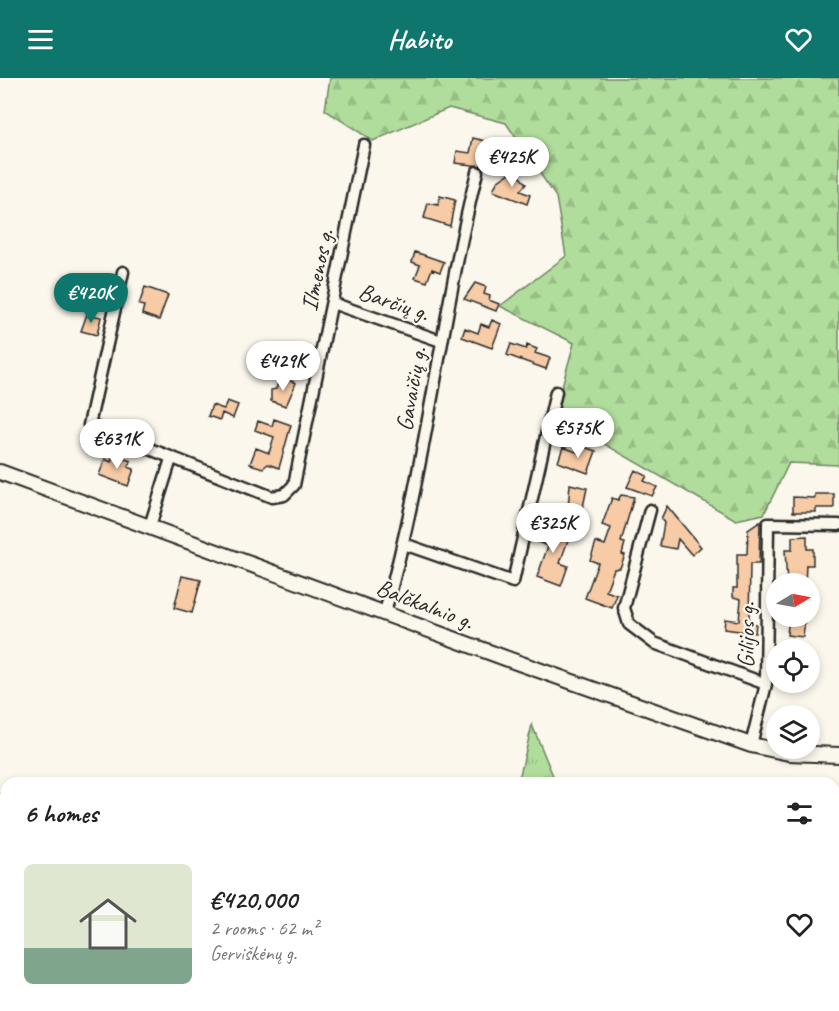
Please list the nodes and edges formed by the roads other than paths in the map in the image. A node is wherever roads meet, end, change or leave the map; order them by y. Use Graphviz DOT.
graph roads {
  1 [pos="364,145"];
  2 [pos="477,172"];
  3 [pos="123,272"];
  4 [pos="332,303"];
  5 [pos="441,341"];
  6 [pos="556,392"];
  7 [pos="171,459"];
  8 [pos="0,472"];
  9 [pos="650,510"];
  10 [pos="839,525"];
  11 [pos="150,526"];
  12 [pos="404,544"];
  13 [pos="385,612"];
  14 [pos="767,639"];
  15 [pos="766,684"];
  16 [pos="751,745"];
  17 [pos="839,755"];
  1 -- 4 [label="street, Ilmenos g."];
  2 -- 5 [label="street, Gavaičių g."];
  3 -- 7 [label="street"];
  4 -- 5 [label="street, Barčių g."];
  4 -- 7 [label="street, Ilmenos g."];
  5 -- 12 [label="street, Gavaičių g."];
  6 -- 12 [label="street"];
  7 -- 11 [label="street"];
  8 -- 11 [label="street, Balčkalnio g."];
  9 -- 15 [label="street"];
  10 -- 14 [label="street, Gilijos g."];
  11 -- 13 [label="street, Balčkalnio g."];
  12 -- 13 [label="street, Gavaičių g."];
  13 -- 16 [label="street, Balčkalnio g."];
  15 -- 16 [label="street, Gilijos g."];
  16 -- 17 [label="street, Balčkalnio g."];
}
